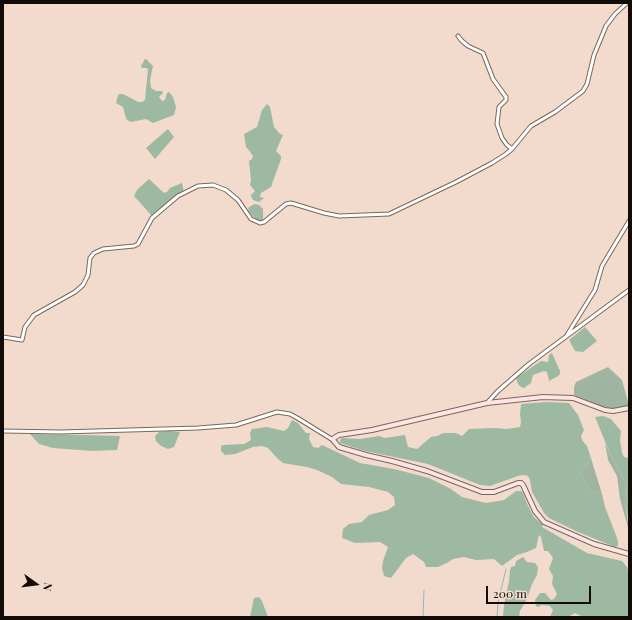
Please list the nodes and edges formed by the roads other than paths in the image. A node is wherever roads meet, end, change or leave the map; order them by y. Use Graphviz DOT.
graph roads {
  1 [pos="626,3"];
  2 [pos="458,36"];
  3 [pos="512,149"];
  4 [pos="629,221"];
  5 [pos="629,290"];
  6 [pos="566,336"];
  7 [pos="3,337"];
  8 [pos="487,403"];
  9 [pos="629,408"];
  10 [pos="3,431"];
  11 [pos="333,440"];
  12 [pos="629,554"];
  1 -- 3 [label="street"];
  2 -- 3 [label="street"];
  3 -- 7 [label="street"];
  4 -- 6 [label="street"];
  5 -- 6 [label="street"];
  6 -- 8 [label="street"];
  8 -- 9 [label="main road"];
  8 -- 11 [label="main road"];
  10 -- 11 [label="street"];
  11 -- 12 [label="main road"];
}
